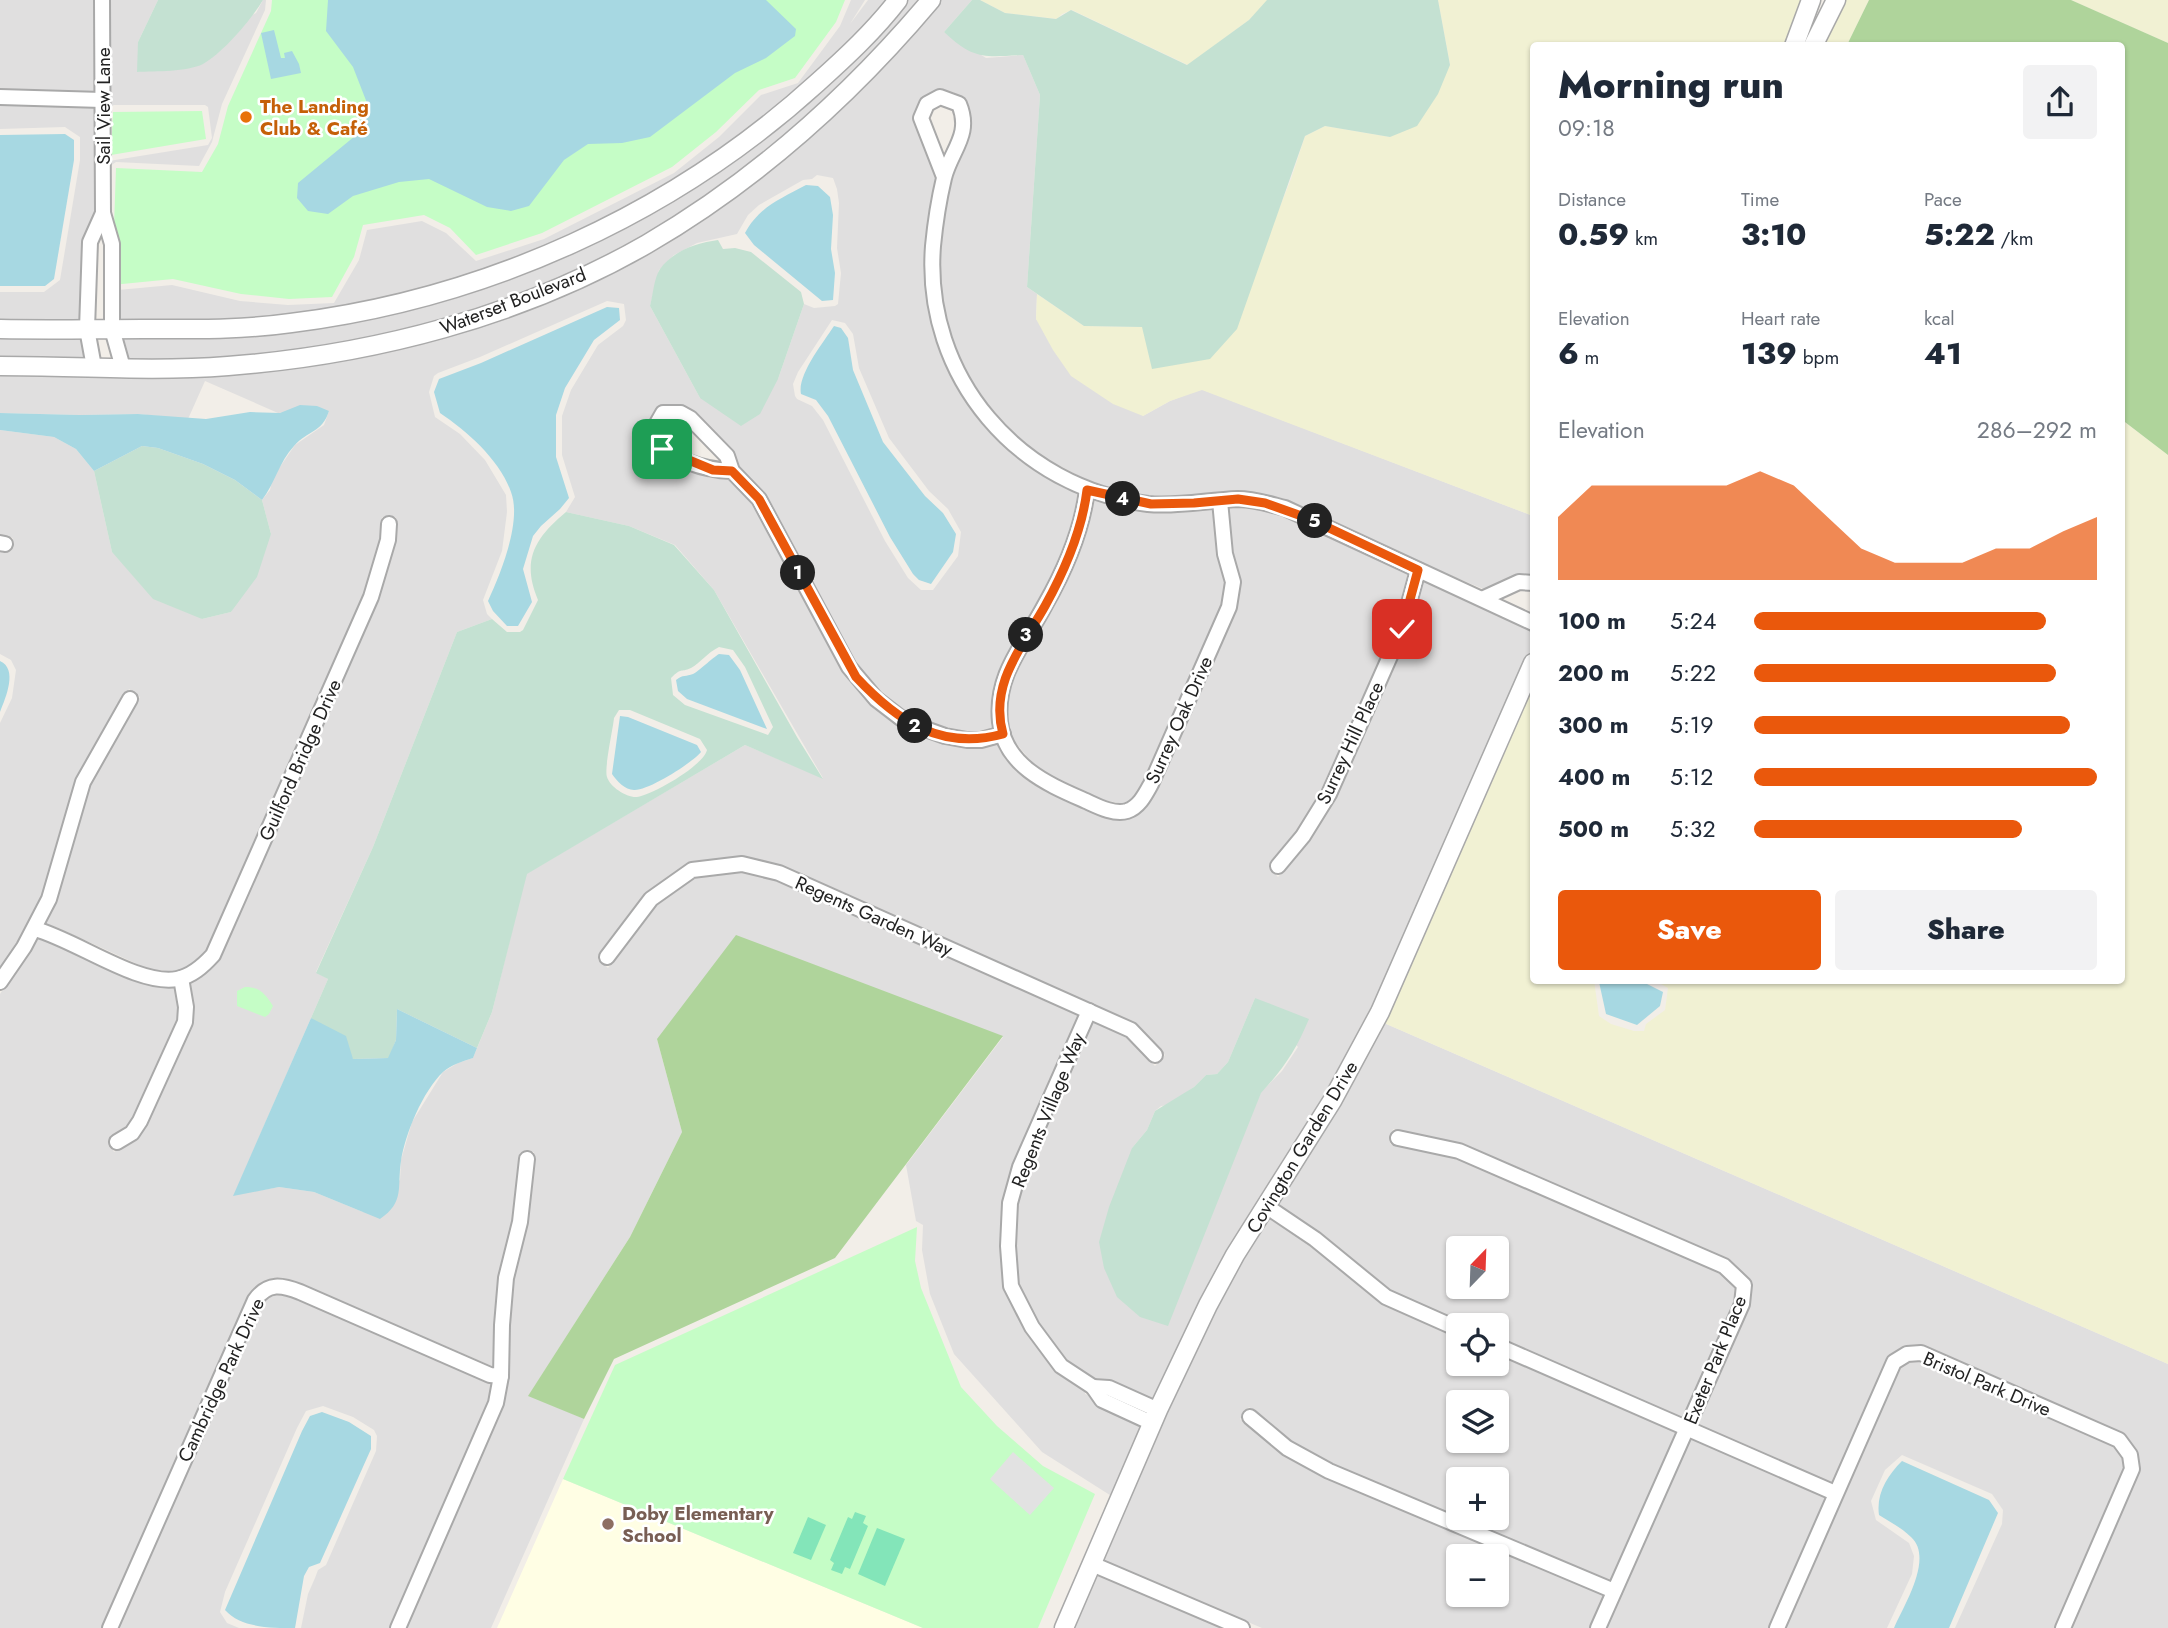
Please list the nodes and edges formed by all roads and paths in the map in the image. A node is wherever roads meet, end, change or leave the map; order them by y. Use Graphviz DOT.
graph roads {
  1 [pos="102,0"];
  2 [pos="898,0"];
  3 [pos="931,0"];
  4 [pos="1811,0"];
  5 [pos="1836,0"];
  6 [pos="1795,42"];
  7 [pos="1815,42"];
  8 [pos="0,97"];
  9 [pos="102,100"];
  10 [pos="944,177"];
  11 [pos="103,213"];
  12 [pos="0,329"];
  13 [pos="87,329"];
  14 [pos="112,329"];
  15 [pos="0,366"];
  16 [pos="94,367"];
  17 [pos="123,368"];
  18 [pos="732,471"];
  19 [pos="1087,490"];
  20 [pos="1220,501"];
  21 [pos="389,524"];
  22 [pos="1418,570"];
  23 [pos="1530,583"];
  24 [pos="1484,598"];
  25 [pos="1530,621"];
  26 [pos="1530,670"];
  27 [pos="130,699"];
  28 [pos="1003,734"];
  29 [pos="1278,866"];
  30 [pos="35,929"];
  31 [pos="607,957"];
  32 [pos="181,978"];
  33 [pos="0,982"];
  34 [pos="1089,1011"];
  35 [pos="1155,1055"];
  36 [pos="1398,1138"];
  37 [pos="117,1142"];
  38 [pos="527,1159"];
  39 [pos="1266,1206"];
  40 [pos="1446,1324"];
  41 [pos="1509,1351"];
  42 [pos="501,1376"];
  43 [pos="1155,1417"];
  44 [pos="1250,1417"];
  45 [pos="1687,1429"];
  46 [pos="1835,1493"];
  47 [pos="1091,1564"];
  48 [pos="1614,1591"];
  49 [pos="110,1628"];
  50 [pos="398,1628"];
  51 [pos="1063,1628"];
  52 [pos="1242,1628"];
  53 [pos="1598,1628"];
  54 [pos="1777,1628"];
  55 [pos="2063,1628"];
  1 -- 9 [label="street, Sail View Lane"];
  2 -- 14 [label="street, Waterset Boulevard"];
  3 -- 17 [label="street, Waterset Boulevard"];
  4 -- 6 [label="street"];
  5 -- 7 [label="street"];
  8 -- 9 [label="street"];
  9 -- 11 [label="street, Sail View Lane"];
  10 -- 10 [label="street"];
  10 -- 19 [label="street"];
  11 -- 13 [label="street, Sail View Lane"];
  11 -- 14 [label="street, Sail View Lane"];
  12 -- 13 [label="street, Waterset Boulevard"];
  13 -- 14 [label="street, Waterset Boulevard"];
  13 -- 16 [label="street, Sail View Lane"];
  14 -- 17 [label="street, Sail View Lane"];
  15 -- 16 [label="street, Waterset Boulevard"];
  16 -- 17 [label="street, Waterset Boulevard"];
  18 -- 18 [label="street"];
  18 -- 28 [label="street"];
  19 -- 20 [label="street"];
  19 -- 28 [label="street, Surrey Oak Drive"];
  20 -- 22 [label="street"];
  20 -- 28 [label="street, Surrey Oak Drive"];
  21 -- 32 [label="street, Guilford Bridge Drive"];
  22 -- 24 [label="street"];
  22 -- 29 [label="street, Surrey Hill Place"];
  23 -- 24 [label="street"];
  24 -- 25 [label="street"];
  26 -- 39 [label="street, Covington Garden Drive"];
  27 -- 30 [label="street"];
  30 -- 32 [label="street"];
  30 -- 33 [label="street"];
  31 -- 34 [label="street, Regents Garden Way"];
  32 -- 37 [label="street"];
  34 -- 35 [label="street, Regents Garden Way"];
  34 -- 43 [label="street, Regents Village Way"];
  36 -- 45 [label="street, Exeter Park Place"];
  38 -- 42 [label="street"];
  39 -- 40 [label="street"];
  39 -- 43 [label="street, Covington Garden Drive"];
  41 -- 45 [label="street"];
  42 -- 49 [label="street, Cambridge Park Drive"];
  42 -- 50 [label="street"];
  43 -- 47 [label="street, Covington Garden Drive"];
  44 -- 48 [label="street"];
  45 -- 46 [label="street"];
  45 -- 48 [label="street, Exeter Park Place"];
  46 -- 54 [label="street, Bristol Park Drive"];
  46 -- 55 [label="street, Bristol Park Drive"];
  47 -- 51 [label="street, Covington Garden Drive"];
  47 -- 52 [label="street"];
  48 -- 53 [label="street, Exeter Park Place"];
}
